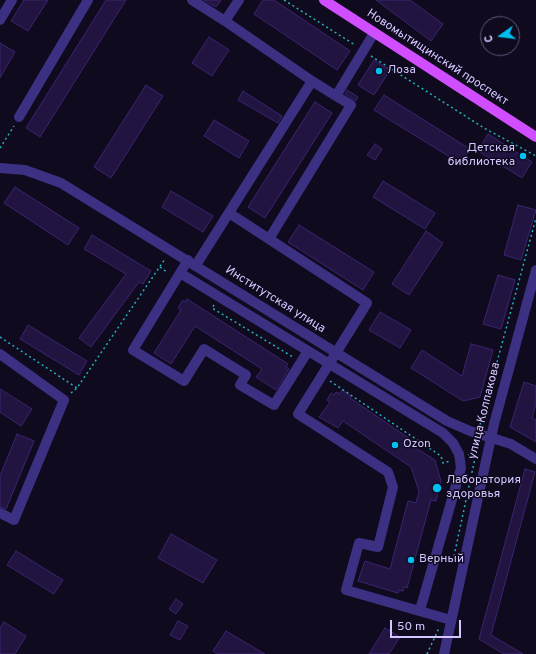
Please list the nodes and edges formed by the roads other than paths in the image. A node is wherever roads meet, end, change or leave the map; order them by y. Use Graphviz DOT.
graph roads {
  1 [pos="12,0"];
  2 [pos="88,0"];
  3 [pos="192,0"];
  4 [pos="240,0"];
  5 [pos="324,0"];
  6 [pos="0,20"];
  7 [pos="225,22"];
  8 [pos="374,33"];
  9 [pos="312,81"];
  10 [pos="336,96"];
  11 [pos="19,117"];
  12 [pos="536,137"];
  13 [pos="0,168"];
  14 [pos="229,213"];
  15 [pos="269,238"];
  16 [pos="192,263"];
  17 [pos="536,270"];
  18 [pos="178,276"];
  19 [pos="308,351"];
  20 [pos="0,354"];
  21 [pos="335,354"];
  22 [pos="330,364"];
  23 [pos="491,437"];
  24 [pos="536,460"];
  25 [pos="0,512"];
  26 [pos="420,610"];
  27 [pos="448,619"];
  28 [pos="444,654"];
  1 -- 6 [label="street"];
  2 -- 11 [label="street"];
  3 -- 7 [label="street"];
  4 -- 7 [label="street"];
  5 -- 8 [label="main road, Новомытищинский проспект"];
  7 -- 9 [label="street"];
  8 -- 10 [label="street"];
  8 -- 12 [label="main road, Новомытищинский проспект"];
  9 -- 10 [label="street"];
  9 -- 14 [label="street"];
  10 -- 15 [label="street"];
  13 -- 16 [label="street, Институтская улица"];
  14 -- 15 [label="street"];
  14 -- 16 [label="street"];
  15 -- 21 [label="street"];
  16 -- 18 [label="street"];
  16 -- 21 [label="street, Институтская улица"];
  17 -- 23 [label="street, улица Колпакова"];
  18 -- 19 [label="street"];
  18 -- 19 [label="street"];
  19 -- 22 [label="street"];
  20 -- 25 [label="street"];
  21 -- 22 [label="street"];
  21 -- 23 [label="street, Институтская улица"];
  22 -- 26 [label="street"];
  22 -- 26 [label="street"];
  23 -- 24 [label="street, Институтская улица"];
  23 -- 27 [label="street, улица Колпакова"];
  26 -- 27 [label="street"];
  27 -- 28 [label="street, улица Колпакова"];
}
